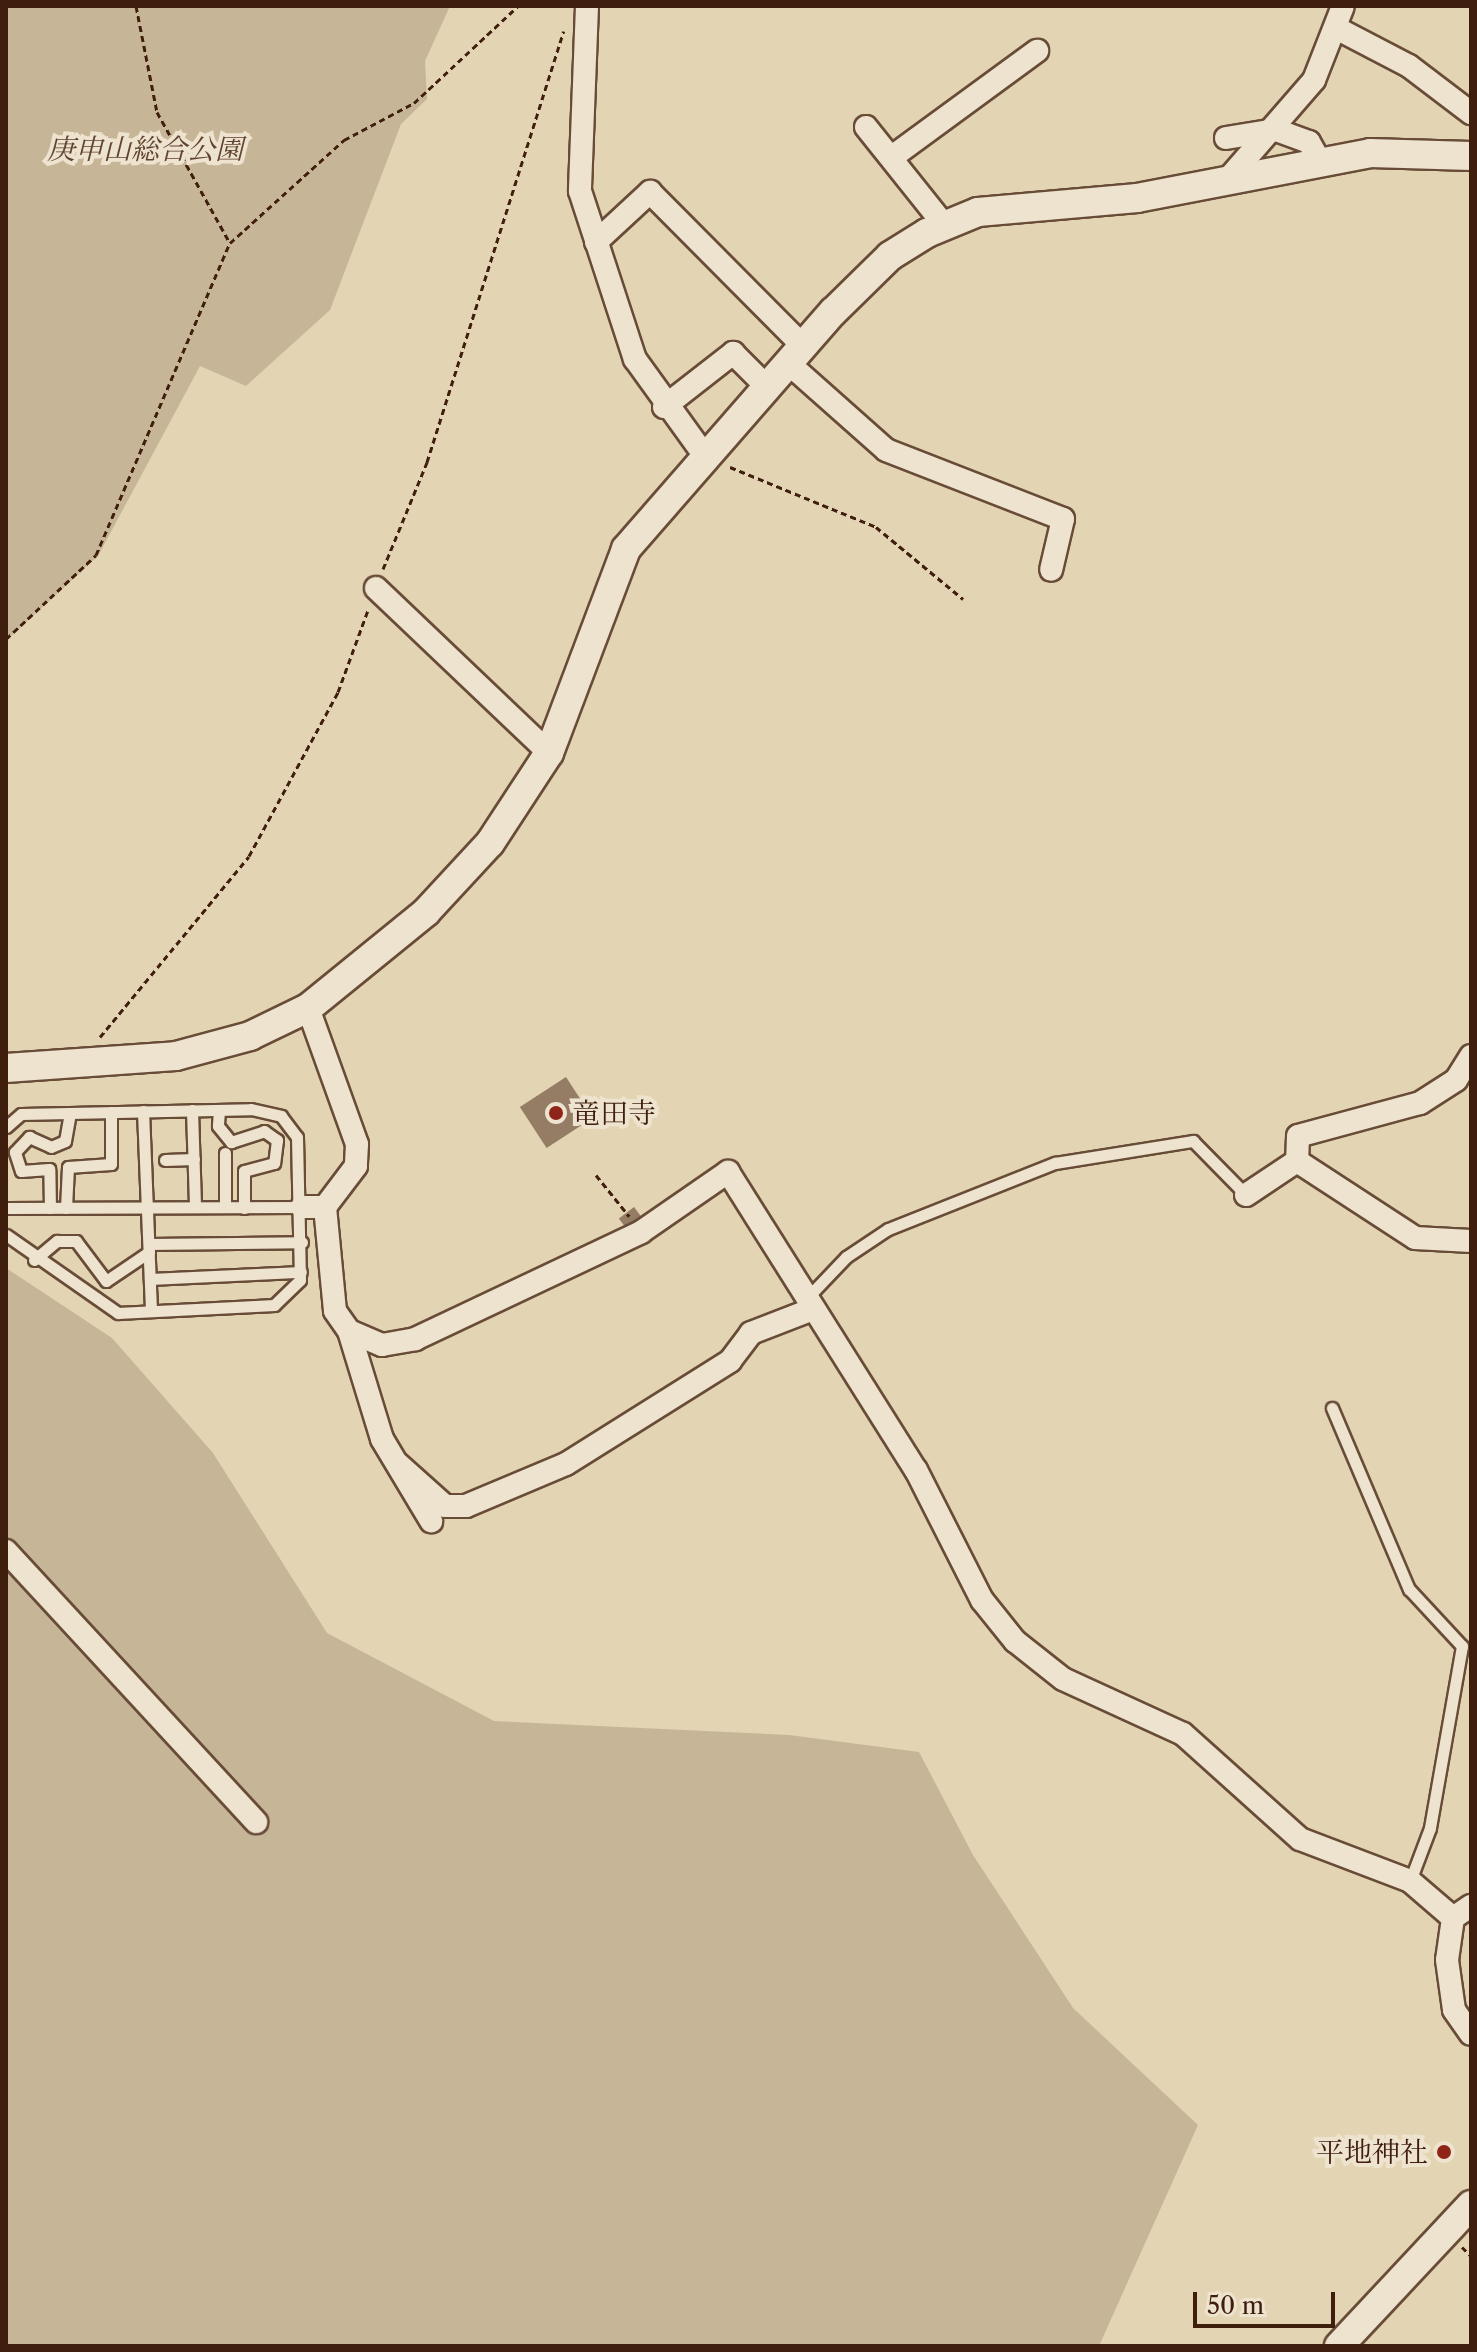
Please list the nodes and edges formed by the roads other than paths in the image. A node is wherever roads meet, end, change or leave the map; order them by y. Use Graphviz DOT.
graph roads {
  1 [pos="1343,6"];
  2 [pos="578,12"];
  3 [pos="1338,29"];
  4 [pos="1037,51"];
  5 [pos="1471,113"];
  6 [pos="866,127"];
  7 [pos="1276,130"];
  8 [pos="1226,138"];
  9 [pos="1471,156"];
  10 [pos="892,157"];
  11 [pos="1320,162"];
  12 [pos="1228,179"];
  13 [pos="945,226"];
  14 [pos="596,242"];
  15 [pos="795,354"];
  16 [pos="766,386"];
  17 [pos="664,407"];
  18 [pos="705,456"];
  19 [pos="1051,570"];
  20 [pos="376,588"];
  21 [pos="549,753"];
  22 [pos="308,1008"];
  23 [pos="1471,1056"];
  24 [pos="6,1068"];
  25 [pos="192,1110"];
  26 [pos="219,1110"];
  27 [pos="143,1111"];
  28 [pos="111,1112"];
  29 [pos="70,1113"];
  30 [pos="6,1127"];
  31 [pos="225,1153"];
  32 [pos="194,1159"];
  33 [pos="165,1160"];
  34 [pos="1297,1161"];
  35 [pos="1246,1195"];
  36 [pos="195,1207"];
  37 [pos="225,1207"];
  38 [pos="302,1207"];
  39 [pos="325,1207"];
  40 [pos="6,1208"];
  41 [pos="50,1208"];
  42 [pos="66,1208"];
  43 [pos="147,1208"];
  44 [pos="244,1208"];
  45 [pos="6,1235"];
  46 [pos="1471,1241"];
  47 [pos="302,1242"];
  48 [pos="149,1248"];
  49 [pos="34,1260"];
  50 [pos="301,1272"];
  51 [pos="150,1279"];
  52 [pos="810,1304"];
  53 [pos="151,1310"];
  54 [pos="349,1331"];
  55 [pos="1332,1408"];
  56 [pos="398,1464"];
  57 [pos="431,1521"];
  58 [pos="6,1551"];
  59 [pos="256,1822"];
  60 [pos="1410,1881"];
  61 [pos="1462,1912"];
  62 [pos="1471,2034"];
  63 [pos="1471,2205"];
  64 [pos="1339,2346"];
  1 -- 3 [label="street"];
  2 -- 14 [label="street"];
  3 -- 5 [label="street"];
  3 -- 7 [label="street"];
  4 -- 10 [label="street"];
  6 -- 10 [label="street"];
  7 -- 8 [label="street"];
  7 -- 11 [label="street"];
  7 -- 12 [label="street"];
  9 -- 11 [label="street"];
  10 -- 13 [label="street"];
  11 -- 12 [label="street"];
  12 -- 13 [label="street"];
  13 -- 15 [label="street"];
  14 -- 15 [label="street"];
  14 -- 17 [label="street"];
  15 -- 16 [label="street"];
  15 -- 19 [label="street"];
  16 -- 17 [label="street"];
  16 -- 18 [label="street"];
  17 -- 18 [label="street"];
  18 -- 21 [label="street"];
  20 -- 21 [label="street"];
  21 -- 22 [label="street"];
  22 -- 24 [label="street"];
  22 -- 39 [label="street"];
  23 -- 34 [label="street"];
  25 -- 26 [label="lane"];
  25 -- 27 [label="lane"];
  25 -- 32 [label="lane"];
  26 -- 38 [label="lane"];
  26 -- 44 [label="lane"];
  27 -- 28 [label="lane"];
  27 -- 43 [label="lane"];
  28 -- 29 [label="lane"];
  28 -- 42 [label="lane"];
  29 -- 30 [label="lane"];
  29 -- 41 [label="lane"];
  31 -- 37 [label="lane"];
  32 -- 33 [label="lane"];
  32 -- 36 [label="lane"];
  34 -- 35 [label="street"];
  34 -- 46 [label="street"];
  35 -- 52 [label="lane"];
  36 -- 37 [label="lane"];
  36 -- 43 [label="lane"];
  37 -- 44 [label="lane"];
  38 -- 39 [label="street"];
  38 -- 44 [label="lane"];
  38 -- 47 [label="lane"];
  39 -- 54 [label="street"];
  40 -- 41 [label="lane"];
  41 -- 42 [label="lane"];
  42 -- 43 [label="lane"];
  43 -- 48 [label="lane"];
  45 -- 49 [label="lane"];
  47 -- 48 [label="lane"];
  47 -- 50 [label="lane"];
  48 -- 49 [label="lane"];
  48 -- 51 [label="lane"];
  49 -- 53 [label="lane"];
  50 -- 51 [label="lane"];
  50 -- 53 [label="lane"];
  51 -- 53 [label="lane"];
  52 -- 54 [label="street"];
  52 -- 56 [label="street"];
  52 -- 60 [label="street"];
  54 -- 56 [label="street"];
  55 -- 60 [label="lane"];
  56 -- 57 [label="street"];
  58 -- 59 [label="street"];
  60 -- 61 [label="street"];
  61 -- 62 [label="street"];
  63 -- 64 [label="street"];
}
